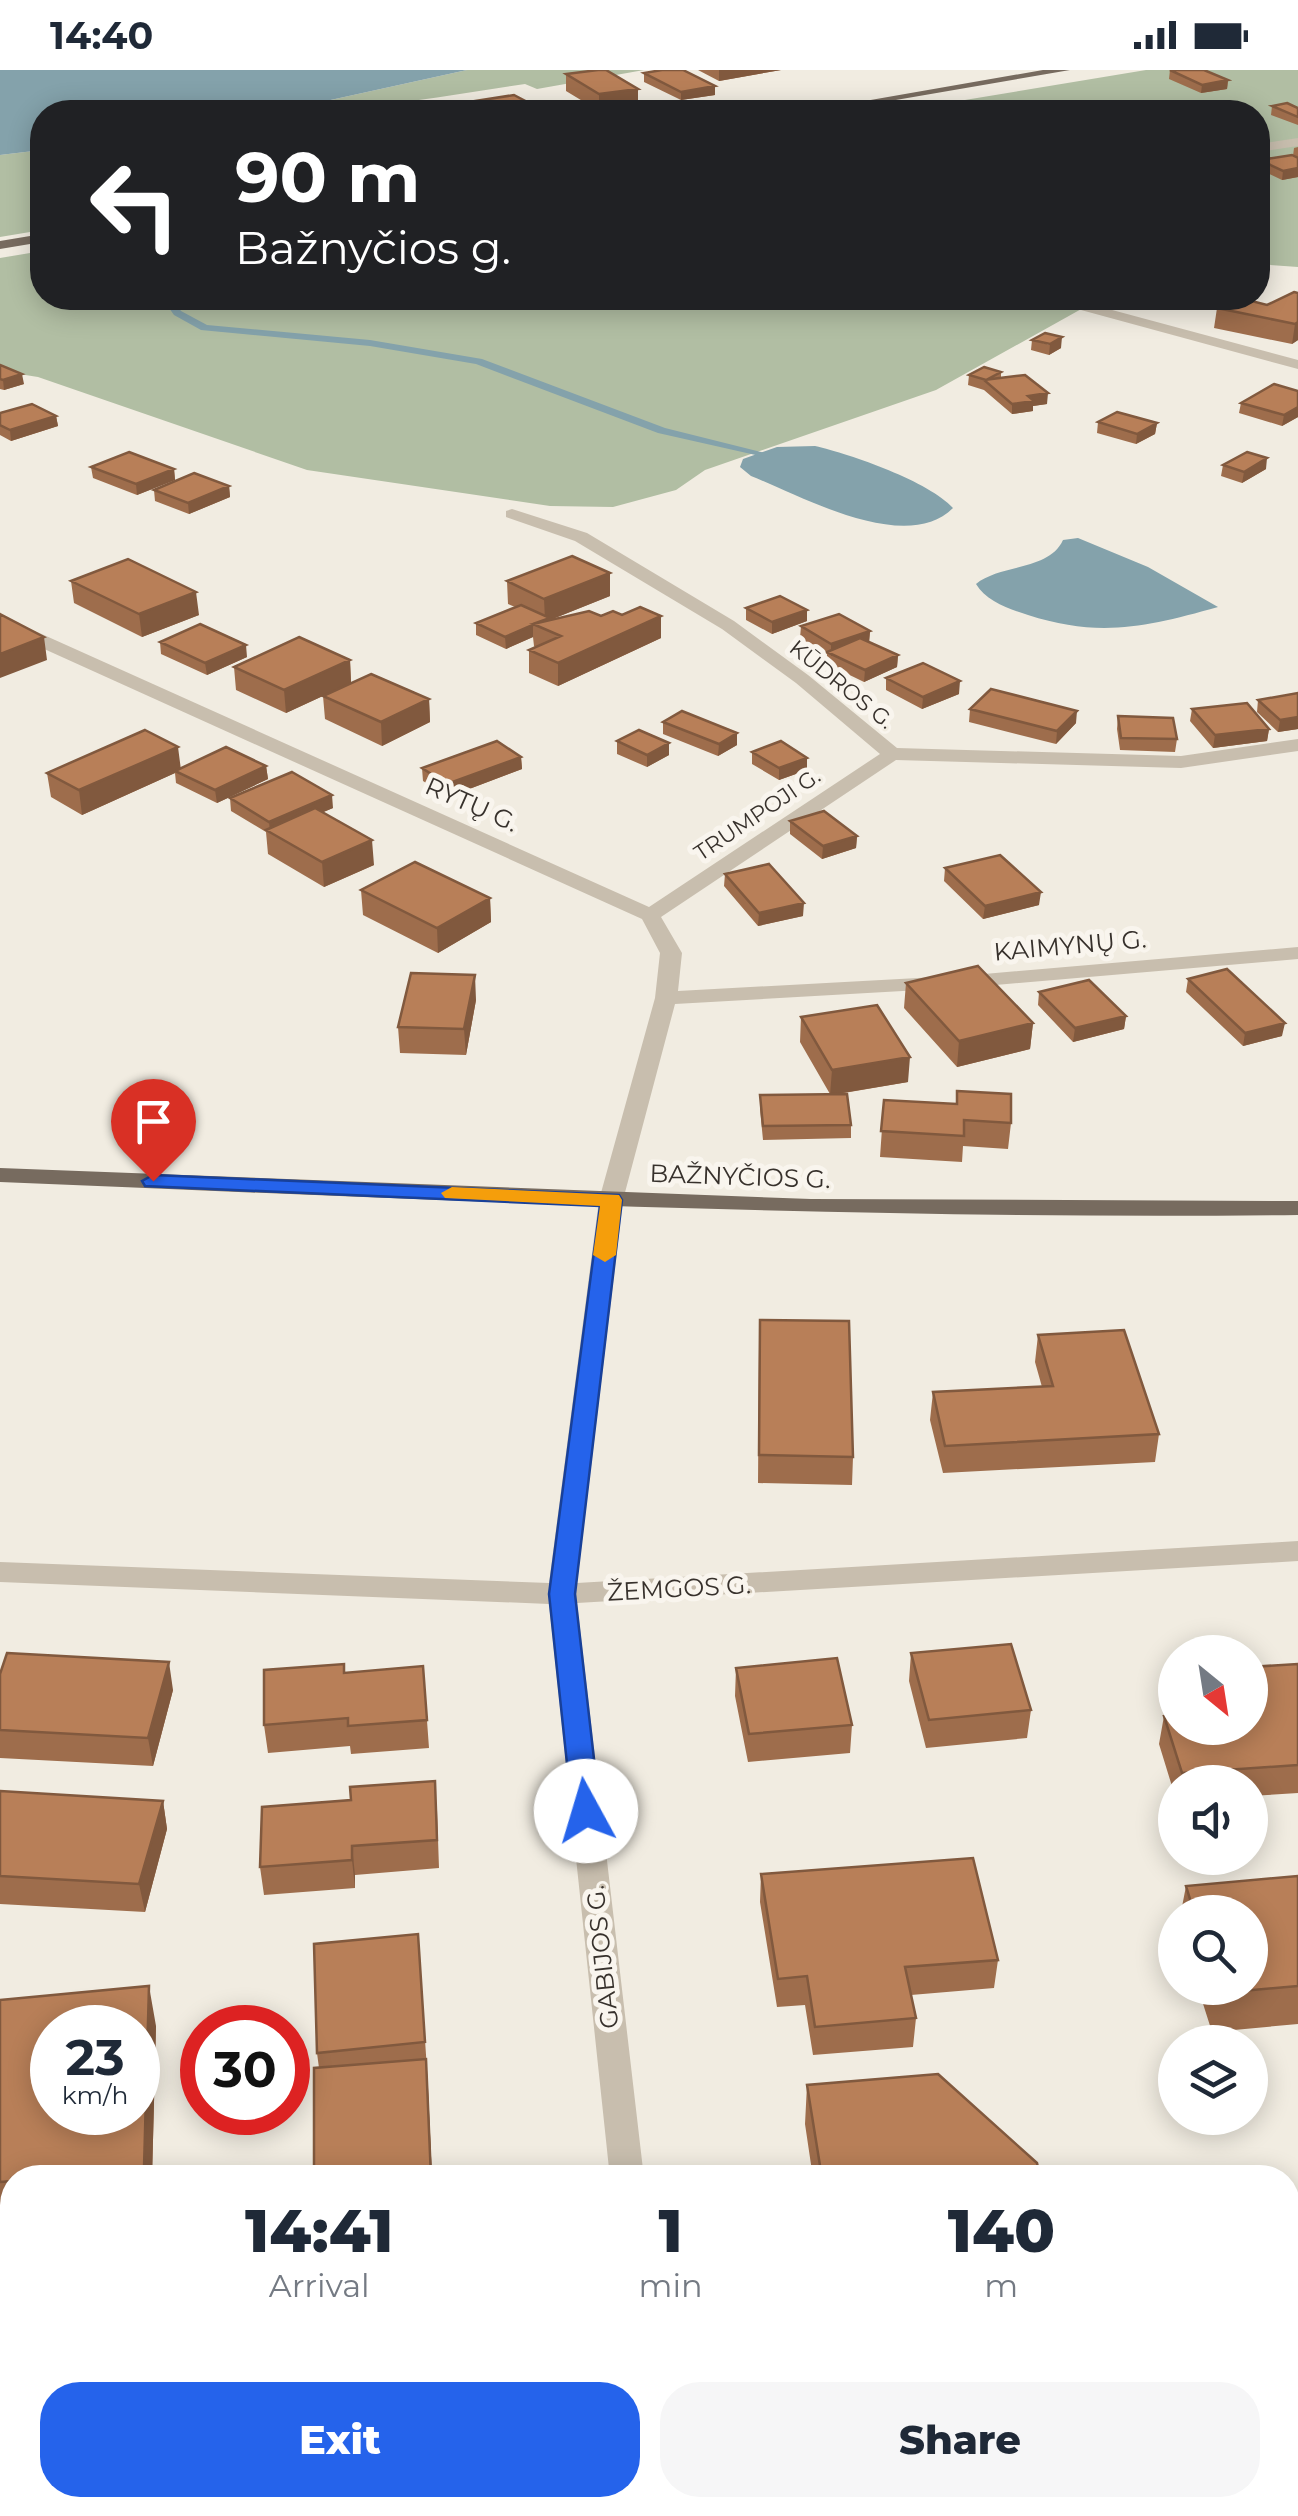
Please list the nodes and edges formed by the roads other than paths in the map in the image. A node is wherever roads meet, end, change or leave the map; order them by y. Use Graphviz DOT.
graph roads {
  1 [pos="1054,71"];
  2 [pos="880,100"];
  3 [pos="1298,142"];
  4 [pos="1270,146"];
  5 [pos="30,240"];
  6 [pos="0,245"];
  7 [pos="1097,310"];
  8 [pos="1298,365"];
  9 [pos="512,514"];
  10 [pos="0,622"];
  11 [pos="1298,744"];
  12 [pos="892,754"];
  13 [pos="650,915"];
  14 [pos="1298,953"];
  15 [pos="666,998"];
  16 [pos="0,1175"];
  17 [pos="612,1200"];
  18 [pos="1298,1208"];
  19 [pos="1298,1551"];
  20 [pos="0,1572"];
  21 [pos="562,1594"];
  22 [pos="626,2165"];
  1 -- 2 [label="main road"];
  3 -- 4 [label="street"];
  5 -- 6 [label="main road"];
  7 -- 8 [label="street"];
  9 -- 12 [label="street, KŪDROS G."];
  10 -- 13 [label="street, RYTŲ G."];
  11 -- 12 [label="street, KŪDROS G."];
  12 -- 13 [label="street, TRUMPOJI G."];
  13 -- 15 [label="street"];
  14 -- 15 [label="street, KAIMYNŲ G."];
  15 -- 17 [label="street"];
  16 -- 17 [label="main road, BAŽNYČIOS G."];
  17 -- 18 [label="main road, BAŽNYČIOS G."];
  17 -- 21 [label="street, GABIJOS G."];
  19 -- 21 [label="street, ŽEMGOS G."];
  20 -- 21 [label="street, ŽEMGOS G."];
  21 -- 22 [label="street, GABIJOS G."];
}
